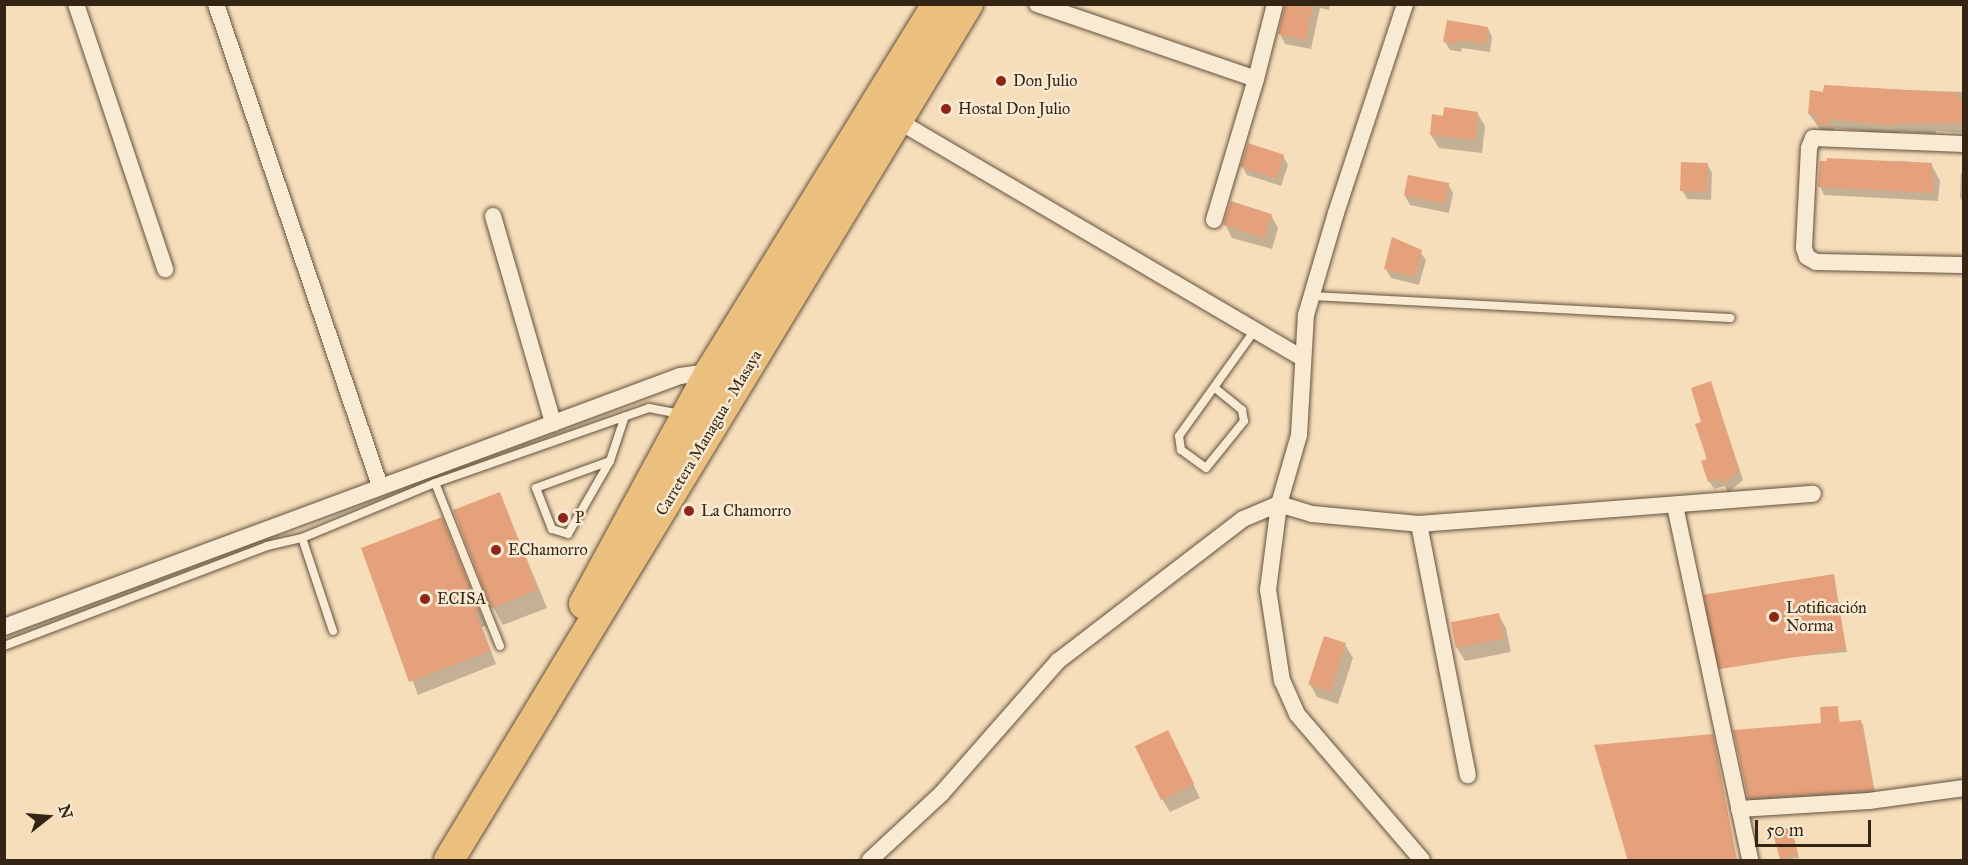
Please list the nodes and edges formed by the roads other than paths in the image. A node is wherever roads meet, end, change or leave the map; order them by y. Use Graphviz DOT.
graph roads {
  1 [pos="76,4"];
  2 [pos="216,4"];
  3 [pos="937,4"];
  4 [pos="968,4"];
  5 [pos="1037,4"];
  6 [pos="1275,4"];
  7 [pos="1405,4"];
  8 [pos="1256,79"];
  9 [pos="900,122"];
  10 [pos="1964,144"];
  11 [pos="493,216"];
  12 [pos="1214,220"];
  13 [pos="1964,265"];
  14 [pos="165,269"];
  15 [pos="1312,296"];
  16 [pos="1730,318"];
  17 [pos="1255,330"];
  18 [pos="1302,358"];
  19 [pos="710,372"];
  20 [pos="1215,388"];
  21 [pos="625,416"];
  22 [pos="686,416"];
  23 [pos="553,423"];
  24 [pos="610,461"];
  25 [pos="435,483"];
  26 [pos="380,486"];
  27 [pos="1813,494"];
  28 [pos="1279,504"];
  29 [pos="1675,506"];
  30 [pos="1419,524"];
  31 [pos="302,538"];
  32 [pos="4,627"];
  33 [pos="333,631"];
  34 [pos="4,646"];
  35 [pos="500,646"];
  36 [pos="1468,775"];
  37 [pos="1964,788"];
  38 [pos="1739,809"];
  39 [pos="426,861"];
  40 [pos="448,861"];
  41 [pos="870,861"];
  42 [pos="1422,861"];
  43 [pos="1750,861"];
  1 -- 14 [label="street"];
  2 -- 26 [label="street"];
  3 -- 19 [label="highway, Carretera Managua - Masaya"];
  4 -- 9 [label="highway, Carretera Managua - Masaya"];
  5 -- 8 [label="street"];
  6 -- 8 [label="street"];
  7 -- 15 [label="street"];
  8 -- 12 [label="street"];
  9 -- 17 [label="street"];
  9 -- 40 [label="highway, Carretera Managua - Masaya"];
  10 -- 13 [label="street"];
  11 -- 23 [label="street"];
  15 -- 16 [label="lane"];
  15 -- 18 [label="street"];
  17 -- 18 [label="street"];
  17 -- 20 [label="lane"];
  18 -- 28 [label="street"];
  19 -- 22 [label="highway, Carretera Managua - Masaya"];
  19 -- 23 [label="street"];
  20 -- 20 [label="lane"];
  21 -- 22 [label="lane"];
  21 -- 24 [label="lane"];
  21 -- 25 [label="lane"];
  22 -- 39 [label="highway, Carretera Managua - Masaya"];
  23 -- 26 [label="street"];
  24 -- 24 [label="lane"];
  25 -- 31 [label="lane"];
  25 -- 35 [label="lane"];
  26 -- 32 [label="street"];
  27 -- 29 [label="street"];
  28 -- 30 [label="street"];
  28 -- 41 [label="street"];
  28 -- 42 [label="street"];
  29 -- 30 [label="street"];
  29 -- 38 [label="street"];
  30 -- 36 [label="street"];
  31 -- 33 [label="lane"];
  31 -- 34 [label="lane"];
  37 -- 38 [label="street"];
  38 -- 43 [label="street"];
}
